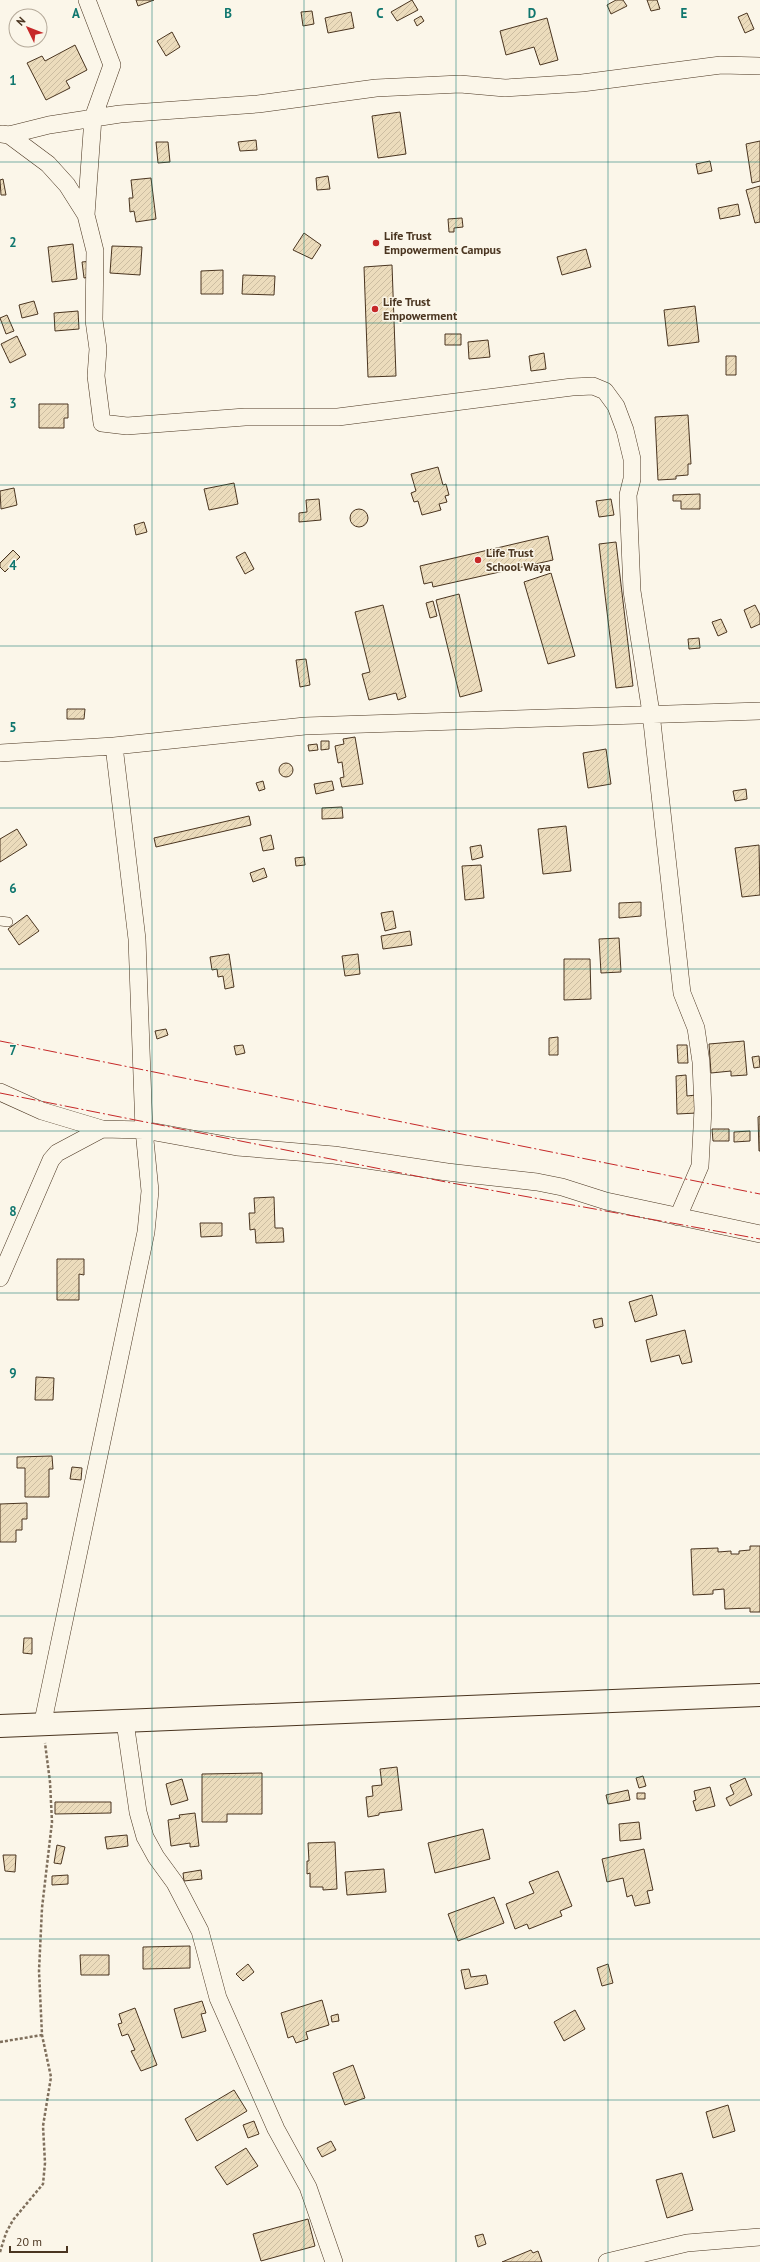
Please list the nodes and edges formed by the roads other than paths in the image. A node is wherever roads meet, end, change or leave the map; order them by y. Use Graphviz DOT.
graph roads {
  1 [pos="87,0"];
  2 [pos="760,66"];
  3 [pos="94,118"];
  4 [pos="4,134"];
  5 [pos="86,215"];
  6 [pos="760,711"];
  7 [pos="651,713"];
  8 [pos="114,746"];
  9 [pos="0,753"];
  10 [pos="0,1092"];
  11 [pos="102,1129"];
  12 [pos="144,1130"];
  13 [pos="678,1218"];
  14 [pos="760,1234"];
  15 [pos="0,1278"];
  16 [pos="760,1695"];
  17 [pos="124,1722"];
  18 [pos="0,1726"];
  19 [pos="42,1726"];
  20 [pos="760,2237"];
  21 [pos="334,2262"];
  22 [pos="606,2262"];
  1 -- 3 [label="street"];
  2 -- 3 [label="street"];
  3 -- 4 [label="street"];
  3 -- 5 [label="street"];
  4 -- 5 [label="street"];
  5 -- 7 [label="street"];
  6 -- 7 [label="street"];
  7 -- 8 [label="street"];
  7 -- 13 [label="street"];
  8 -- 9 [label="street"];
  8 -- 12 [label="street"];
  10 -- 11 [label="street"];
  11 -- 12 [label="street"];
  11 -- 15 [label="street"];
  12 -- 13 [label="street"];
  12 -- 19 [label="street"];
  13 -- 14 [label="street"];
  16 -- 17 [label="street"];
  17 -- 19 [label="street"];
  17 -- 21 [label="street"];
  18 -- 19 [label="street"];
  20 -- 22 [label="street"];
}
